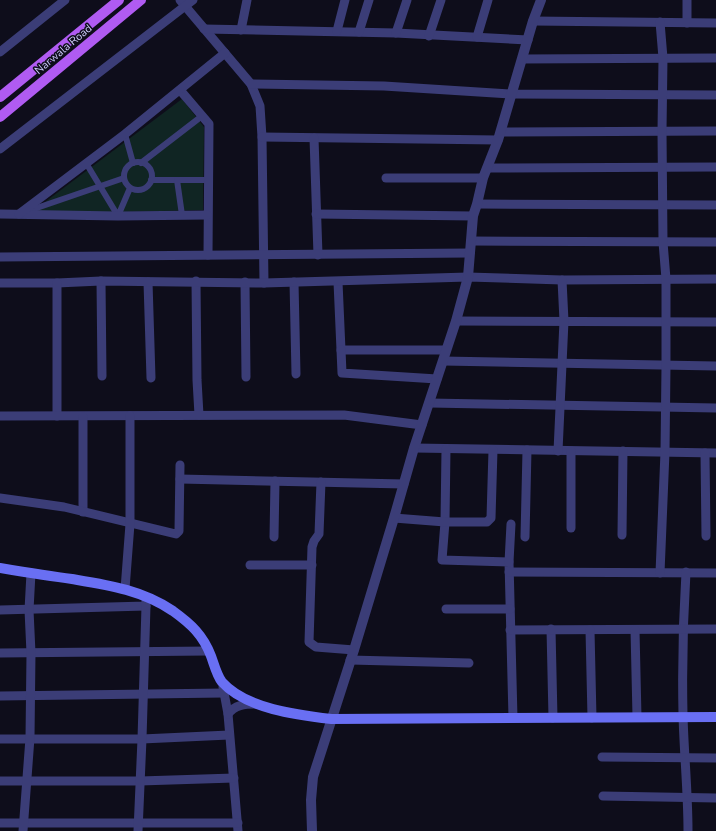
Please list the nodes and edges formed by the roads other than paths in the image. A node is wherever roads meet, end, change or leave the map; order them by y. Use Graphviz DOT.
graph roads {
  1 [pos="65,0"];
  2 [pos="119,0"];
  3 [pos="142,0"];
  4 [pos="193,0"];
  5 [pos="247,0"];
  6 [pos="345,0"];
  7 [pos="369,0"];
  8 [pos="407,0"];
  9 [pos="441,0"];
  10 [pos="488,0"];
  11 [pos="541,0"];
  12 [pos="687,0"];
  13 [pos="183,3"];
  14 [pos="533,21"];
  15 [pos="660,22"];
  16 [pos="687,22"];
  17 [pos="716,23"];
  18 [pos="204,29"];
  19 [pos="242,30"];
  20 [pos="337,31"];
  21 [pos="359,32"];
  22 [pos="396,33"];
  23 [pos="429,36"];
  24 [pos="477,37"];
  25 [pos="528,40"];
  26 [pos="0,52"];
  27 [pos="225,53"];
  28 [pos="663,58"];
  29 [pos="716,58"];
  30 [pos="522,59"];
  31 [pos="251,84"];
  32 [pos="180,90"];
  33 [pos="511,94"];
  34 [pos="663,95"];
  35 [pos="716,95"];
  36 [pos="0,97"];
  37 [pos="202,116"];
  38 [pos="0,117"];
  39 [pos="662,131"];
  40 [pos="716,131"];
  41 [pos="125,134"];
  42 [pos="499,136"];
  43 [pos="262,137"];
  44 [pos="314,138"];
  45 [pos="0,149"];
  46 [pos="86,163"];
  47 [pos="133,163"];
  48 [pos="141,163"];
  49 [pos="716,167"];
  50 [pos="488,168"];
  51 [pos="663,168"];
  52 [pos="124,178"];
  53 [pos="386,178"];
  54 [pos="483,178"];
  55 [pos="151,180"];
  56 [pos="177,180"];
  57 [pos="208,180"];
  58 [pos="100,187"];
  59 [pos="130,188"];
  60 [pos="477,204"];
  61 [pos="664,206"];
  62 [pos="716,206"];
  63 [pos="0,214"];
  64 [pos="19,214"];
  65 [pos="316,214"];
  66 [pos="182,215"];
  67 [pos="207,215"];
  68 [pos="118,216"];
  69 [pos="473,216"];
  70 [pos="470,241"];
  71 [pos="663,242"];
  72 [pos="716,242"];
  73 [pos="470,253"];
  74 [pos="208,255"];
  75 [pos="264,255"];
  76 [pos="318,255"];
  77 [pos="0,257"];
  78 [pos="468,277"];
  79 [pos="666,279"];
  80 [pos="716,279"];
  81 [pos="562,280"];
  82 [pos="101,281"];
  83 [pos="196,281"];
  84 [pos="148,282"];
  85 [pos="244,282"];
  86 [pos="294,282"];
  87 [pos="338,282"];
  88 [pos="0,283"];
  89 [pos="57,283"];
  90 [pos="264,283"];
  91 [pos="456,321"];
  92 [pos="564,321"];
  93 [pos="665,322"];
  94 [pos="716,322"];
  95 [pos="341,350"];
  96 [pos="446,350"];
  97 [pos="443,361"];
  98 [pos="562,364"];
  99 [pos="666,366"];
  100 [pos="716,366"];
  101 [pos="296,374"];
  102 [pos="102,376"];
  103 [pos="246,377"];
  104 [pos="151,378"];
  105 [pos="437,379"];
  106 [pos="430,403"];
  107 [pos="560,406"];
  108 [pos="665,408"];
  109 [pos="716,408"];
  110 [pos="199,415"];
  111 [pos="0,416"];
  112 [pos="57,416"];
  113 [pos="130,416"];
  114 [pos="83,417"];
  115 [pos="422,424"];
  116 [pos="414,448"];
  117 [pos="446,449"];
  118 [pos="493,450"];
  119 [pos="527,450"];
  120 [pos="558,451"];
  121 [pos="571,451"];
  122 [pos="624,452"];
  123 [pos="665,452"];
  124 [pos="705,453"];
  125 [pos="716,453"];
  126 [pos="180,465"];
  127 [pos="180,479"];
  128 [pos="275,481"];
  129 [pos="321,482"];
  130 [pos="404,484"];
  131 [pos="0,498"];
  132 [pos="83,512"];
  133 [pos="394,518"];
  134 [pos="445,522"];
  135 [pos="130,524"];
  136 [pos="511,524"];
  137 [pos="571,528"];
  138 [pos="622,535"];
  139 [pos="274,536"];
  140 [pos="706,536"];
  141 [pos="525,537"];
  142 [pos="250,565"];
  143 [pos="312,565"];
  144 [pos="509,567"];
  145 [pos="0,568"];
  146 [pos="686,572"];
  147 [pos="31,573"];
  148 [pos="660,573"];
  149 [pos="716,573"];
  150 [pos="125,589"];
  151 [pos="146,601"];
  152 [pos="446,609"];
  153 [pos="510,609"];
  154 [pos="0,610"];
  155 [pos="29,610"];
  156 [pos="551,629"];
  157 [pos="683,629"];
  158 [pos="716,629"];
  159 [pos="510,630"];
  160 [pos="590,630"];
  161 [pos="635,630"];
  162 [pos="144,651"];
  163 [pos="209,651"];
  164 [pos="0,653"];
  165 [pos="32,653"];
  166 [pos="352,655"];
  167 [pos="469,663"];
  168 [pos="221,681"];
  169 [pos="224,693"];
  170 [pos="143,694"];
  171 [pos="0,696"];
  172 [pos="30,696"];
  173 [pos="256,704"];
  174 [pos="228,714"];
  175 [pos="637,717"];
  176 [pos="684,717"];
  177 [pos="716,717"];
  178 [pos="513,718"];
  179 [pos="553,718"];
  180 [pos="592,718"];
  181 [pos="332,720"];
  182 [pos="229,735"];
  183 [pos="0,738"];
  184 [pos="30,738"];
  185 [pos="142,739"];
  186 [pos="602,757"];
  187 [pos="686,757"];
  188 [pos="716,758"];
  189 [pos="234,778"];
  190 [pos="0,781"];
  191 [pos="26,781"];
  192 [pos="140,781"];
  193 [pos="603,796"];
  194 [pos="688,798"];
  195 [pos="716,798"];
  196 [pos="0,823"];
  197 [pos="23,827"];
  198 [pos="138,827"];
  199 [pos="238,827"];
  200 [pos="312,831"];
  201 [pos="688,831"];
  1 -- 26 [label="street"];
  2 -- 36 [label="main road, Narwala Road"];
  3 -- 38 [label="main road, Narwala Road"];
  4 -- 13 [label="street"];
  5 -- 19 [label="street"];
  6 -- 20 [label="street"];
  7 -- 21 [label="street"];
  8 -- 22 [label="street"];
  9 -- 23 [label="street"];
  10 -- 24 [label="street"];
  11 -- 14 [label="street"];
  12 -- 16 [label="street"];
  13 -- 18 [label="street"];
  13 -- 45 [label="street"];
  14 -- 15 [label="street"];
  14 -- 25 [label="street"];
  15 -- 16 [label="street"];
  15 -- 28 [label="street"];
  16 -- 17 [label="street"];
  18 -- 19 [label="street"];
  18 -- 27 [label="street"];
  19 -- 20 [label="street"];
  20 -- 21 [label="street"];
  21 -- 22 [label="street"];
  22 -- 23 [label="street"];
  23 -- 24 [label="street"];
  24 -- 25 [label="street"];
  25 -- 30 [label="street"];
  27 -- 31 [label="street"];
  27 -- 32 [label="street"];
  28 -- 29 [label="street"];
  28 -- 30 [label="street"];
  28 -- 34 [label="street"];
  30 -- 33 [label="street"];
  31 -- 33 [label="street"];
  31 -- 43 [label="street"];
  32 -- 37 [label="street"];
  32 -- 41 [label="street"];
  33 -- 34 [label="street"];
  33 -- 42 [label="street"];
  34 -- 35 [label="street"];
  34 -- 39 [label="street"];
  37 -- 48 [label="street"];
  37 -- 57 [label="street"];
  39 -- 40 [label="street"];
  39 -- 42 [label="street"];
  39 -- 51 [label="street"];
  41 -- 46 [label="street"];
  41 -- 47 [label="street"];
  42 -- 44 [label="street"];
  42 -- 50 [label="street"];
  43 -- 44 [label="street"];
  43 -- 75 [label="street"];
  44 -- 65 [label="street"];
  46 -- 58 [label="street"];
  46 -- 64 [label="street"];
  47 -- 48 [label="street"];
  47 -- 52 [label="street"];
  48 -- 55 [label="street"];
  49 -- 51 [label="street"];
  50 -- 51 [label="street"];
  50 -- 54 [label="street"];
  51 -- 61 [label="street"];
  52 -- 58 [label="street"];
  52 -- 59 [label="street"];
  53 -- 54 [label="street"];
  54 -- 60 [label="street"];
  55 -- 56 [label="street"];
  55 -- 59 [label="street"];
  56 -- 57 [label="street"];
  56 -- 66 [label="street"];
  57 -- 67 [label="street"];
  58 -- 64 [label="street"];
  58 -- 68 [label="street"];
  59 -- 68 [label="street"];
  60 -- 61 [label="street"];
  60 -- 69 [label="street"];
  61 -- 62 [label="street"];
  61 -- 71 [label="street"];
  63 -- 64 [label="street"];
  64 -- 68 [label="street"];
  65 -- 69 [label="street"];
  65 -- 76 [label="street"];
  66 -- 67 [label="street"];
  66 -- 68 [label="street"];
  67 -- 74 [label="street"];
  69 -- 70 [label="street"];
  70 -- 71 [label="street"];
  70 -- 73 [label="street"];
  71 -- 72 [label="street"];
  71 -- 79 [label="street"];
  73 -- 76 [label="street"];
  73 -- 78 [label="street"];
  74 -- 75 [label="street"];
  74 -- 77 [label="street"];
  75 -- 76 [label="street"];
  75 -- 90 [label="street"];
  78 -- 81 [label="street"];
  78 -- 87 [label="street"];
  78 -- 91 [label="street"];
  79 -- 80 [label="street"];
  79 -- 81 [label="street"];
  79 -- 93 [label="street"];
  81 -- 92 [label="street"];
  82 -- 84 [label="street"];
  82 -- 89 [label="street"];
  82 -- 102 [label="street"];
  83 -- 84 [label="street"];
  83 -- 85 [label="street"];
  83 -- 110 [label="street"];
  84 -- 104 [label="street"];
  85 -- 90 [label="street"];
  85 -- 103 [label="street"];
  86 -- 87 [label="street"];
  86 -- 90 [label="street"];
  86 -- 101 [label="street"];
  87 -- 95 [label="street"];
  88 -- 89 [label="street"];
  89 -- 112 [label="street"];
  91 -- 92 [label="street"];
  91 -- 96 [label="street"];
  92 -- 93 [label="street"];
  92 -- 98 [label="street"];
  93 -- 94 [label="street"];
  93 -- 99 [label="street"];
  95 -- 96 [label="street"];
  95 -- 105 [label="street"];
  96 -- 97 [label="street"];
  97 -- 98 [label="street"];
  97 -- 105 [label="street"];
  98 -- 99 [label="street"];
  98 -- 107 [label="street"];
  99 -- 100 [label="street"];
  99 -- 108 [label="street"];
  105 -- 106 [label="street"];
  106 -- 107 [label="street"];
  106 -- 115 [label="street"];
  107 -- 108 [label="street"];
  107 -- 120 [label="street"];
  108 -- 109 [label="street"];
  108 -- 123 [label="street"];
  110 -- 113 [label="street"];
  110 -- 115 [label="street"];
  111 -- 112 [label="street"];
  112 -- 114 [label="street"];
  113 -- 114 [label="street"];
  113 -- 135 [label="street"];
  114 -- 132 [label="street"];
  115 -- 116 [label="street"];
  116 -- 117 [label="street"];
  116 -- 130 [label="street"];
  117 -- 118 [label="street"];
  117 -- 134 [label="street"];
  118 -- 119 [label="street"];
  118 -- 134 [label="street"];
  119 -- 120 [label="street"];
  119 -- 141 [label="street"];
  120 -- 121 [label="street"];
  121 -- 122 [label="street"];
  121 -- 137 [label="street"];
  122 -- 123 [label="street"];
  122 -- 138 [label="street"];
  123 -- 124 [label="street"];
  123 -- 148 [label="street"];
  124 -- 125 [label="street"];
  124 -- 140 [label="street"];
  126 -- 127 [label="street"];
  127 -- 128 [label="street"];
  127 -- 135 [label="street"];
  128 -- 129 [label="street"];
  128 -- 139 [label="street"];
  129 -- 130 [label="street"];
  129 -- 143 [label="street"];
  130 -- 133 [label="street"];
  131 -- 132 [label="street"];
  132 -- 135 [label="street"];
  133 -- 134 [label="street"];
  133 -- 166 [label="street"];
  134 -- 144 [label="street"];
  135 -- 150 [label="street"];
  136 -- 144 [label="street"];
  142 -- 143 [label="street"];
  143 -- 166 [label="street"];
  144 -- 148 [label="street"];
  144 -- 153 [label="street"];
  145 -- 147 [label="main road"];
  146 -- 148 [label="street"];
  146 -- 149 [label="street"];
  146 -- 157 [label="street"];
  147 -- 150 [label="main road"];
  147 -- 155 [label="street"];
  150 -- 151 [label="main road"];
  151 -- 155 [label="street"];
  151 -- 162 [label="street"];
  151 -- 163 [label="main road"];
  152 -- 153 [label="street"];
  153 -- 159 [label="street"];
  154 -- 155 [label="street"];
  155 -- 165 [label="street"];
  156 -- 159 [label="street"];
  156 -- 160 [label="street"];
  156 -- 179 [label="street"];
  157 -- 158 [label="street"];
  157 -- 161 [label="street"];
  157 -- 176 [label="street"];
  159 -- 178 [label="street"];
  160 -- 161 [label="street"];
  160 -- 180 [label="street"];
  161 -- 175 [label="street"];
  162 -- 163 [label="street"];
  162 -- 165 [label="street"];
  162 -- 170 [label="street"];
  163 -- 168 [label="main road"];
  164 -- 165 [label="street"];
  165 -- 172 [label="street"];
  166 -- 167 [label="street"];
  166 -- 181 [label="street"];
  168 -- 169 [label="street"];
  168 -- 173 [label="main road"];
  169 -- 170 [label="street"];
  169 -- 174 [label="street"];
  170 -- 172 [label="street"];
  170 -- 185 [label="street"];
  171 -- 172 [label="street"];
  172 -- 184 [label="street"];
  173 -- 174 [label="street"];
  173 -- 181 [label="main road"];
  174 -- 182 [label="street"];
  175 -- 176 [label="main road"];
  175 -- 180 [label="main road"];
  176 -- 177 [label="main road"];
  176 -- 187 [label="street"];
  178 -- 179 [label="main road"];
  178 -- 181 [label="main road"];
  179 -- 180 [label="main road"];
  181 -- 200 [label="street"];
  182 -- 185 [label="street"];
  182 -- 189 [label="street"];
  183 -- 184 [label="street"];
  184 -- 185 [label="street"];
  184 -- 191 [label="street"];
  185 -- 192 [label="street"];
  186 -- 187 [label="street"];
  187 -- 188 [label="street"];
  187 -- 194 [label="street"];
  189 -- 192 [label="street"];
  189 -- 199 [label="street"];
  190 -- 191 [label="street"];
  191 -- 192 [label="street"];
  191 -- 197 [label="street"];
  192 -- 198 [label="street"];
  193 -- 194 [label="street"];
  194 -- 195 [label="street"];
  194 -- 201 [label="street"];
  196 -- 197 [label="street"];
  197 -- 198 [label="street"];
  198 -- 199 [label="street"];
}
